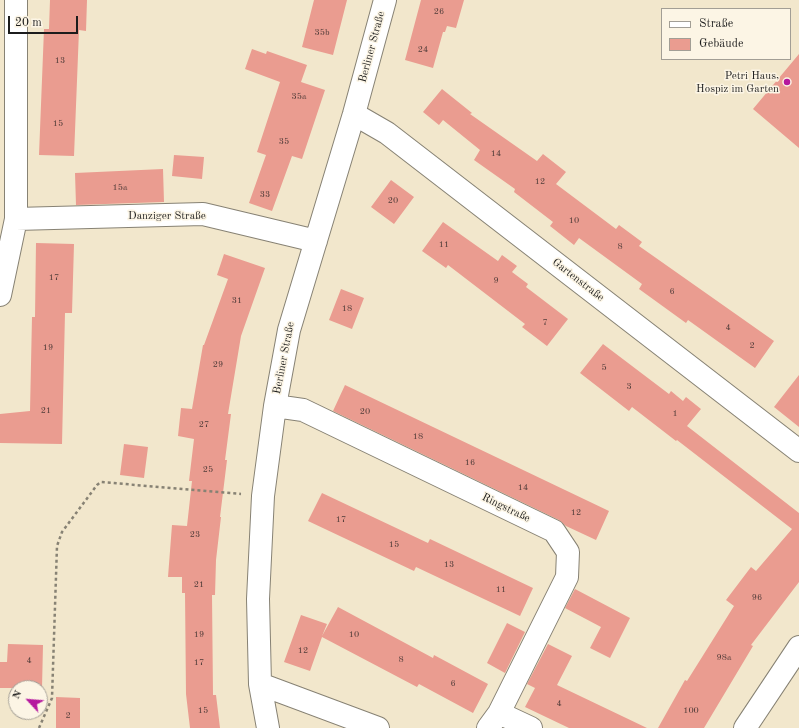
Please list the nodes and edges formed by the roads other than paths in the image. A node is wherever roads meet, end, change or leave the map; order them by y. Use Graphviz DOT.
graph roads {
  1 [pos="16,0"];
  2 [pos="385,0"];
  3 [pos="354,114"];
  4 [pos="16,219"];
  5 [pos="316,241"];
  6 [pos="0,296"];
  7 [pos="275,406"];
  8 [pos="799,451"];
  9 [pos="799,647"];
  10 [pos="260,684"];
  11 [pos="494,720"];
  12 [pos="268,728"];
  13 [pos="378,728"];
  14 [pos="531,728"];
  15 [pos="745,728"];
  1 -- 4 [label="street"];
  2 -- 3 [label="street, Berliner Straße"];
  3 -- 5 [label="street, Berliner Straße"];
  3 -- 8 [label="street, Gartenstraße"];
  4 -- 5 [label="street, Danziger Straße"];
  4 -- 6 [label="street"];
  5 -- 7 [label="street, Berliner Straße"];
  7 -- 10 [label="street, Berliner Straße"];
  7 -- 11 [label="street, Ringstraße"];
  9 -- 15 [label="street"];
  10 -- 12 [label="street, Berliner Straße"];
  10 -- 13 [label="street"];
  11 -- 14 [label="street, Ringstraße"];
}
